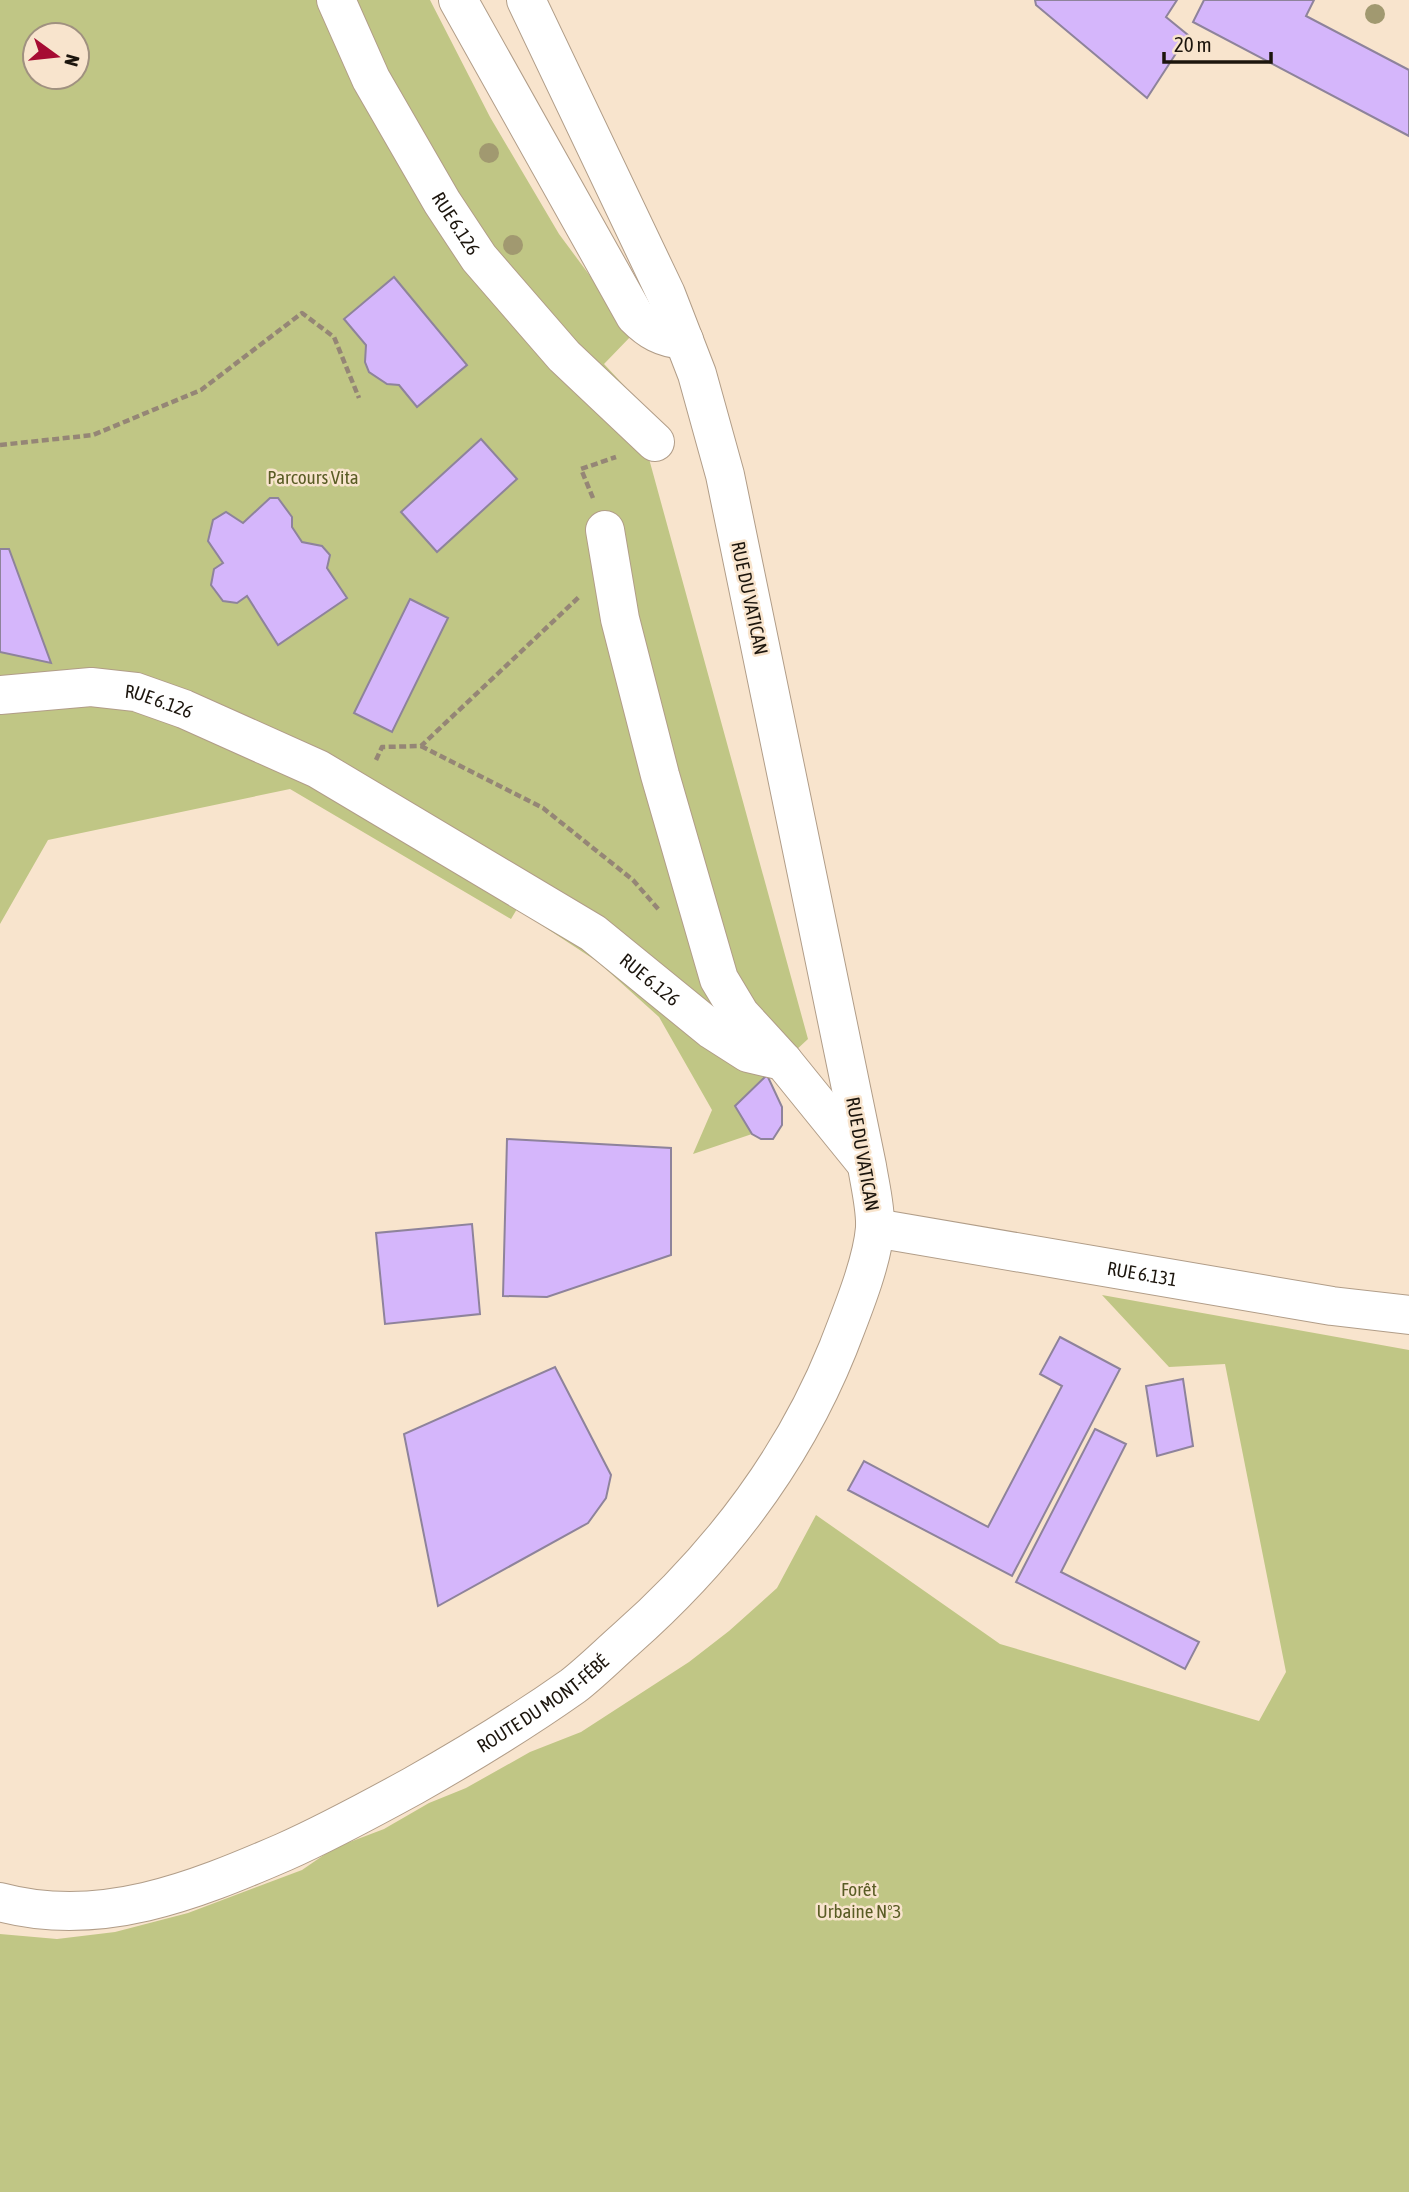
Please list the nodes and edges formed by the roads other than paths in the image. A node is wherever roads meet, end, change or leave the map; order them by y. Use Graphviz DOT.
graph roads {
  1 [pos="336,0"];
  2 [pos="458,0"];
  3 [pos="526,0"];
  4 [pos="684,340"];
  5 [pos="653,440"];
  6 [pos="609,547"];
  7 [pos="0,695"];
  8 [pos="783,1061"];
  9 [pos="867,1166"];
  10 [pos="875,1228"];
  11 [pos="1409,1315"];
  12 [pos="0,1902"];
  1 -- 5 [label="street, RUE 6.126"];
  2 -- 4 [label="street"];
  3 -- 4 [label="street, RUE DU VATICAN"];
  4 -- 9 [label="street, RUE DU VATICAN"];
  6 -- 8 [label="street"];
  7 -- 8 [label="street, RUE 6.126"];
  8 -- 9 [label="street"];
  9 -- 10 [label="street, RUE DU VATICAN"];
  10 -- 11 [label="street, RUE 6.131"];
  10 -- 12 [label="street, ROUTE DU MONT-FÉBÉ"];
}
